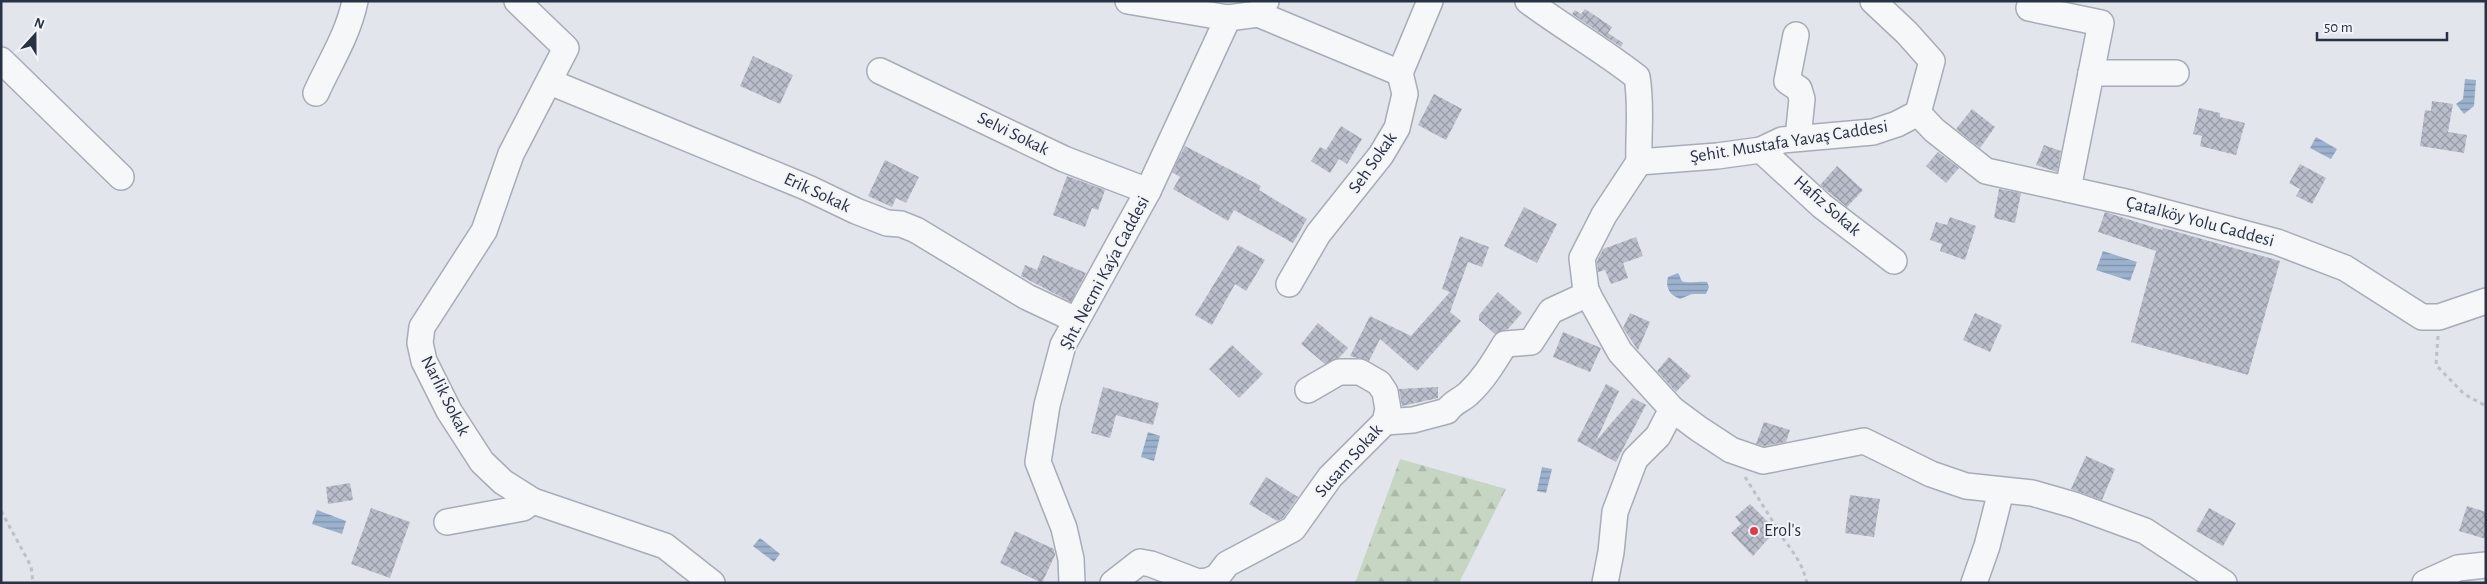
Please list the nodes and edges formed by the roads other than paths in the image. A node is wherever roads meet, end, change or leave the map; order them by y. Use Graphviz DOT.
graph roads {
  1 [pos="355,1"];
  2 [pos="517,1"];
  3 [pos="1128,1"];
  4 [pos="1430,1"];
  5 [pos="1528,1"];
  6 [pos="1873,1"];
  7 [pos="1262,8"];
  8 [pos="2030,8"];
  9 [pos="1228,18"];
  10 [pos="1796,35"];
  11 [pos="1,60"];
  12 [pos="880,71"];
  13 [pos="1400,72"];
  14 [pos="2091,73"];
  15 [pos="2176,73"];
  16 [pos="550,82"];
  17 [pos="316,93"];
  18 [pos="1918,113"];
  19 [pos="1798,138"];
  20 [pos="1761,150"];
  21 [pos="1639,162"];
  22 [pos="121,177"];
  23 [pos="2068,189"];
  24 [pos="1148,191"];
  25 [pos="1894,261"];
  26 [pos="1289,284"];
  27 [pos="1588,294"];
  28 [pos="2486,301"];
  29 [pos="1076,320"];
  30 [pos="1308,390"];
  31 [pos="1672,409"];
  32 [pos="1385,422"];
  33 [pos="2001,491"];
  34 [pos="533,501"];
  35 [pos="447,522"];
  36 [pos="2486,565"];
  37 [pos="712,583"];
  38 [pos="1072,583"];
  39 [pos="1114,583"];
  40 [pos="1605,583"];
  41 [pos="1974,583"];
  42 [pos="2224,583"];
  43 [pos="2425,583"];
  1 -- 17 [label="street"];
  2 -- 16 [label="street, Narlik Sokak"];
  3 -- 9 [label="street"];
  4 -- 13 [label="street"];
  5 -- 21 [label="street"];
  6 -- 18 [label="street"];
  7 -- 9 [label="street"];
  7 -- 13 [label="street"];
  8 -- 14 [label="street"];
  9 -- 24 [label="street, Şht. Necmi Kaýa Caddesi"];
  10 -- 19 [label="street"];
  11 -- 22 [label="street"];
  12 -- 24 [label="street, Selvi Sokak"];
  13 -- 26 [label="street, Seh Sokak"];
  14 -- 15 [label="street"];
  14 -- 23 [label="street"];
  16 -- 29 [label="street, Erik Sokak"];
  16 -- 34 [label="street, Narlik Sokak"];
  18 -- 19 [label="street, Şehit. Mustafa Yavaş Caddesi"];
  18 -- 23 [label="street, Çatalköy Yolu Caddesi"];
  19 -- 20 [label="street, Şehit. Mustafa Yavaş Caddesi"];
  20 -- 21 [label="street, Şehit. Mustafa Yavaş Caddesi"];
  20 -- 25 [label="street, Hafiz Sokak"];
  21 -- 27 [label="street"];
  23 -- 28 [label="street, Çatalköy Yolu Caddesi"];
  24 -- 29 [label="street, Şht. Necmi Kaýa Caddesi"];
  27 -- 31 [label="street"];
  27 -- 32 [label="street"];
  29 -- 38 [label="street, Şht. Necmi Kaýa Caddesi"];
  30 -- 32 [label="street, Susam Sokak"];
  31 -- 33 [label="street"];
  31 -- 40 [label="street"];
  32 -- 39 [label="street, Susam Sokak"];
  33 -- 41 [label="street"];
  33 -- 42 [label="street"];
  34 -- 35 [label="street"];
  34 -- 37 [label="street, Narlik Sokak"];
  36 -- 43 [label="street"];
}
